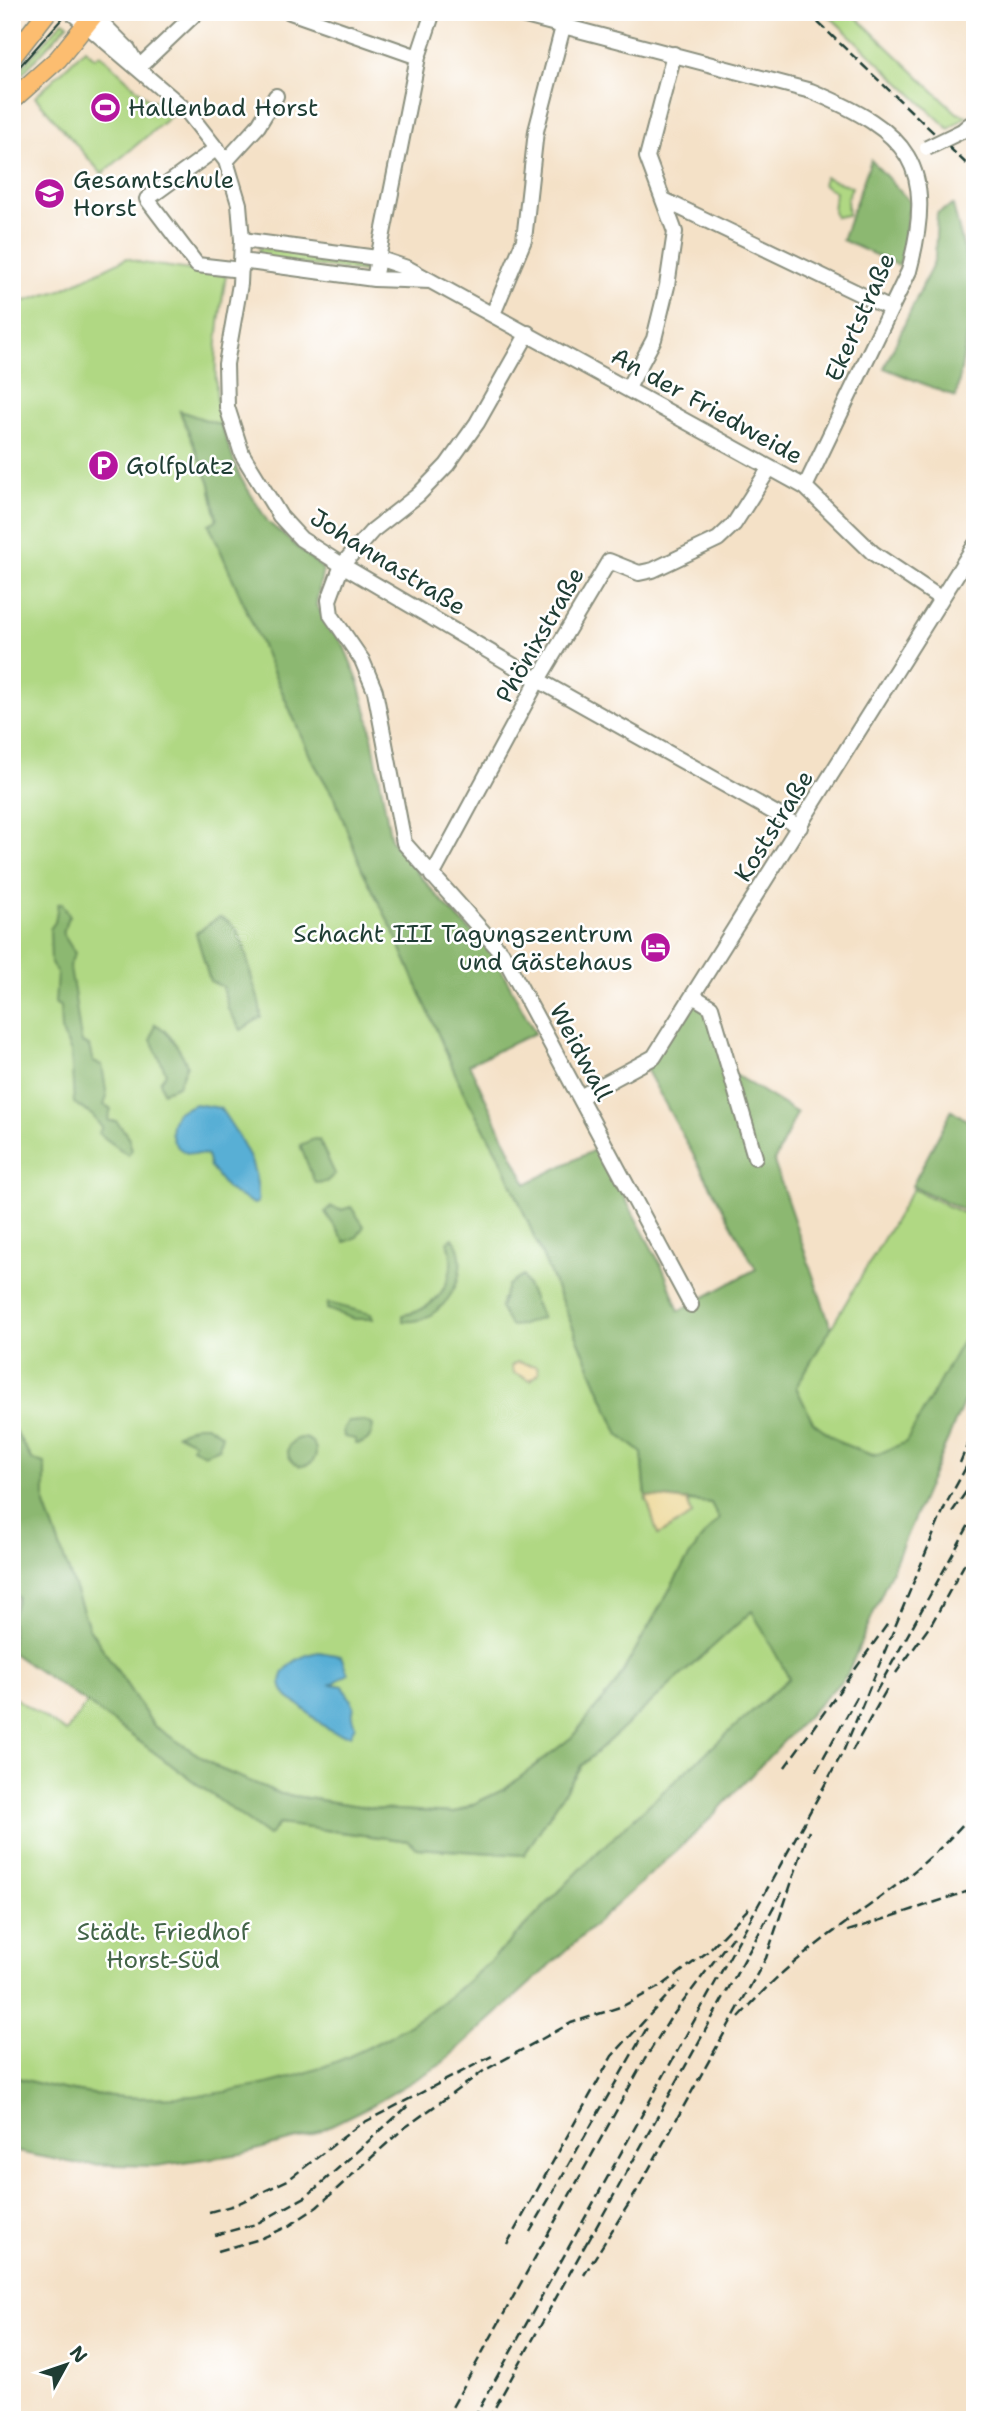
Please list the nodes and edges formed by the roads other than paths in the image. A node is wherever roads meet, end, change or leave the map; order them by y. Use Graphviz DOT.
graph roads {
  1 [pos="47,12"];
  2 [pos="71,12"];
  3 [pos="197,12"];
  4 [pos="290,12"];
  5 [pos="433,12"];
  6 [pos="510,12"];
  7 [pos="92,16"];
  8 [pos="563,27"];
  9 [pos="674,54"];
  10 [pos="12,57"];
  11 [pos="418,57"];
  12 [pos="139,67"];
  13 [pos="275,96"];
  14 [pos="12,100"];
  15 [pos="970,125"];
  16 [pos="217,148"];
  17 [pos="911,157"];
  18 [pos="226,161"];
  19 [pos="664,200"];
  20 [pos="698,215"];
  21 [pos="674,232"];
  22 [pos="242,240"];
  23 [pos="377,258"];
  24 [pos="241,266"];
  25 [pos="374,279"];
  26 [pos="431,281"];
  27 [pos="891,309"];
  28 [pos="494,314"];
  29 [pos="528,333"];
  30 [pos="628,388"];
  31 [pos="768,469"];
  32 [pos="806,487"];
  33 [pos="975,545"];
  34 [pos="342,565"];
  35 [pos="940,598"];
  36 [pos="538,680"];
  37 [pos="800,827"];
  38 [pos="432,876"];
  39 [pos="693,996"];
  40 [pos="580,1097"];
  41 [pos="755,1157"];
  42 [pos="691,1305"];
  1 -- 10 [label="main road"];
  2 -- 7 [label="street, Johannastraße"];
  3 -- 12 [label="street"];
  4 -- 11 [label="street"];
  5 -- 11 [label="street"];
  6 -- 8 [label="street"];
  7 -- 12 [label="street, Johannastraße"];
  7 -- 14 [label="main road"];
  8 -- 9 [label="street"];
  8 -- 28 [label="street"];
  9 -- 17 [label="street"];
  9 -- 19 [label="street"];
  11 -- 23 [label="street"];
  12 -- 16 [label="street, Johannastraße"];
  13 -- 18 [label="street"];
  15 -- 17 [label="street, bridge"];
  16 -- 18 [label="street, Johannastraße"];
  16 -- 24 [label="street, An der Friedweide"];
  17 -- 27 [label="street, Ekertstraße"];
  18 -- 22 [label="street, Johannastraße"];
  19 -- 20 [label="street"];
  19 -- 21 [label="street"];
  20 -- 21 [label="street"];
  20 -- 27 [label="street"];
  21 -- 30 [label="street"];
  22 -- 23 [label="street, An der Friedweide"];
  22 -- 24 [label="street, Johannastraße"];
  23 -- 25 [label="street"];
  23 -- 26 [label="street, An der Friedweide"];
  24 -- 25 [label="street, An der Friedweide"];
  24 -- 34 [label="street, Johannastraße"];
  25 -- 26 [label="street, An der Friedweide"];
  26 -- 28 [label="street, An der Friedweide"];
  27 -- 32 [label="street, Ekertstraße"];
  28 -- 29 [label="street, An der Friedweide"];
  29 -- 30 [label="street, An der Friedweide"];
  29 -- 34 [label="street"];
  30 -- 31 [label="street, An der Friedweide"];
  31 -- 32 [label="street, An der Friedweide"];
  31 -- 36 [label="street, Phönixstraße"];
  32 -- 35 [label="street, An der Friedweide"];
  33 -- 35 [label="street, Koststraße"];
  34 -- 36 [label="street, Johannastraße"];
  34 -- 38 [label="street, Weidwall"];
  35 -- 37 [label="street, Koststraße"];
  36 -- 37 [label="street, Johannastraße"];
  36 -- 38 [label="street, Phönixstraße"];
  37 -- 39 [label="street, Koststraße"];
  38 -- 40 [label="street, Weidwall"];
  39 -- 40 [label="street, Koststraße"];
  39 -- 41 [label="street"];
  40 -- 42 [label="street, Weidwall"];
}
